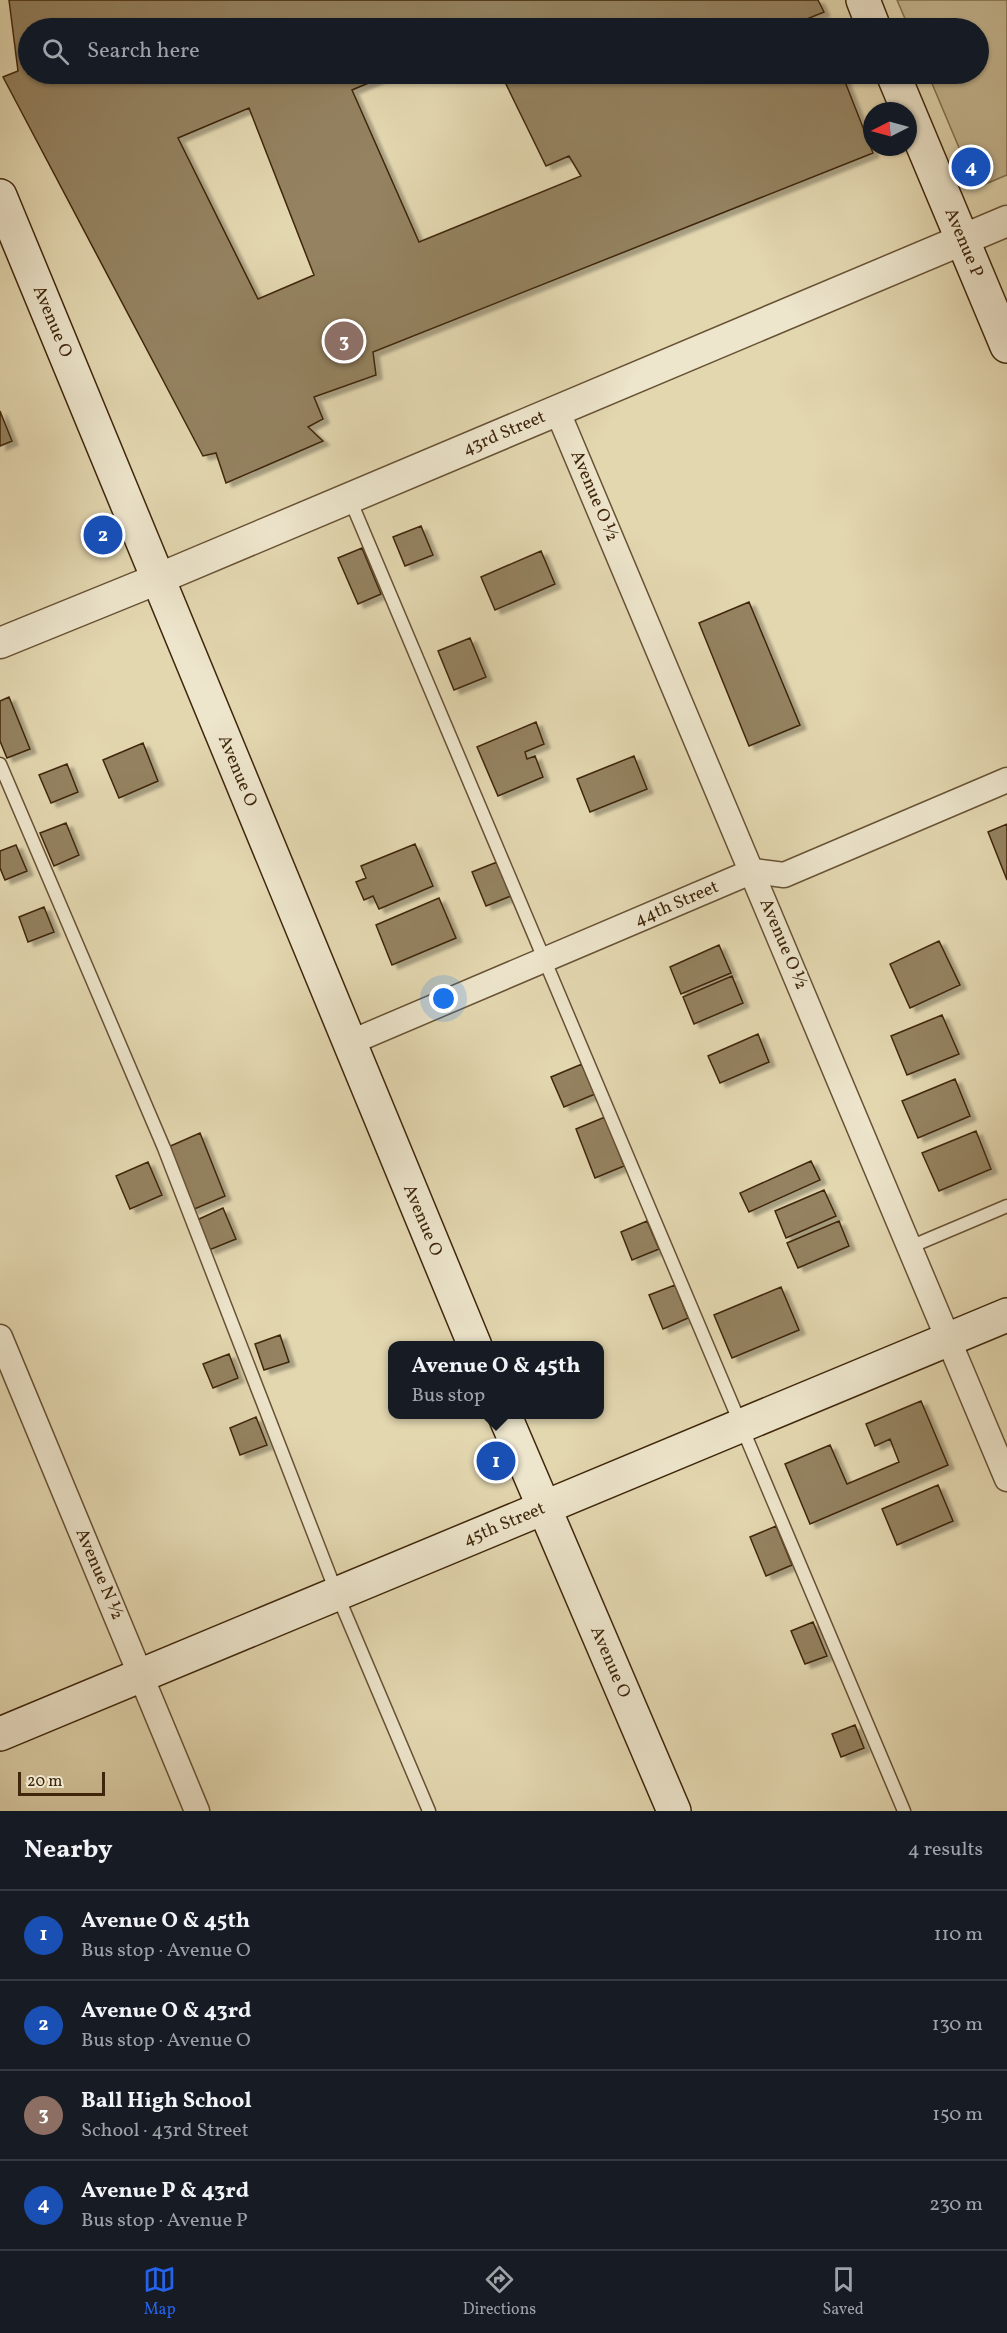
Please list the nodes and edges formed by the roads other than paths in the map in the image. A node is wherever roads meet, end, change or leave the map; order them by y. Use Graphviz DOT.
graph roads {
  1 [pos="863,0"];
  2 [pos="870,18"];
  3 [pos="897,84"];
  4 [pos="0,196"];
  5 [pos="1007,221"];
  6 [pos="962,240"];
  7 [pos="1007,346"];
  8 [pos="557,410"];
  9 [pos="349,497"];
  10 [pos="160,578"];
  11 [pos="0,643"];
  12 [pos="0,764"];
  13 [pos="1007,780"];
  14 [pos="753,871"];
  15 [pos="546,959"];
  16 [pos="349,1043"];
  17 [pos="1007,1206"];
  18 [pos="910,1247"];
  19 [pos="1007,1315"];
  20 [pos="0,1337"];
  21 [pos="948,1339"];
  22 [pos="473,1341"];
  23 [pos="506,1419"];
  24 [pos="742,1425"];
  25 [pos="1007,1479"];
  26 [pos="543,1508"];
  27 [pos="337,1594"];
  28 [pos="142,1676"];
  29 [pos="0,1734"];
  30 [pos="197,1811"];
  31 [pos="429,1811"];
  32 [pos="674,1811"];
  33 [pos="904,1811"];
  1 -- 2 [label="main road"];
  3 -- 6 [label="main road, Avenue P"];
  4 -- 10 [label="main road, Avenue O"];
  5 -- 6 [label="street, 43rd Street"];
  6 -- 7 [label="main road, Avenue P"];
  6 -- 8 [label="street, 43rd Street"];
  8 -- 9 [label="street, 43rd Street"];
  8 -- 14 [label="street, Avenue O ½"];
  9 -- 10 [label="street, 43rd Street"];
  9 -- 15 [label="lane"];
  10 -- 11 [label="street, 43rd Street"];
  10 -- 16 [label="main road, Avenue O"];
  12 -- 27 [label="lane"];
  13 -- 14 [label="street"];
  14 -- 15 [label="street, 44th Street"];
  14 -- 18 [label="street, Avenue O ½"];
  15 -- 16 [label="street, 44th Street"];
  15 -- 24 [label="lane"];
  16 -- 22 [label="main road, Avenue O"];
  17 -- 18 [label="lane"];
  18 -- 21 [label="street, Avenue O ½"];
  19 -- 21 [label="main road, 45th Street"];
  20 -- 28 [label="street, Avenue N ½"];
  21 -- 24 [label="main road, 45th Street"];
  21 -- 25 [label="street, Avenue O ½"];
  23 -- 26 [label="main road, Avenue O"];
  24 -- 26 [label="main road, 45th Street"];
  24 -- 33 [label="lane"];
  26 -- 27 [label="main road, 45th Street"];
  26 -- 32 [label="main road, Avenue O"];
  27 -- 28 [label="main road, 45th Street"];
  27 -- 31 [label="lane"];
  28 -- 29 [label="main road, 45th Street"];
  28 -- 30 [label="street, Avenue N ½"];
}
